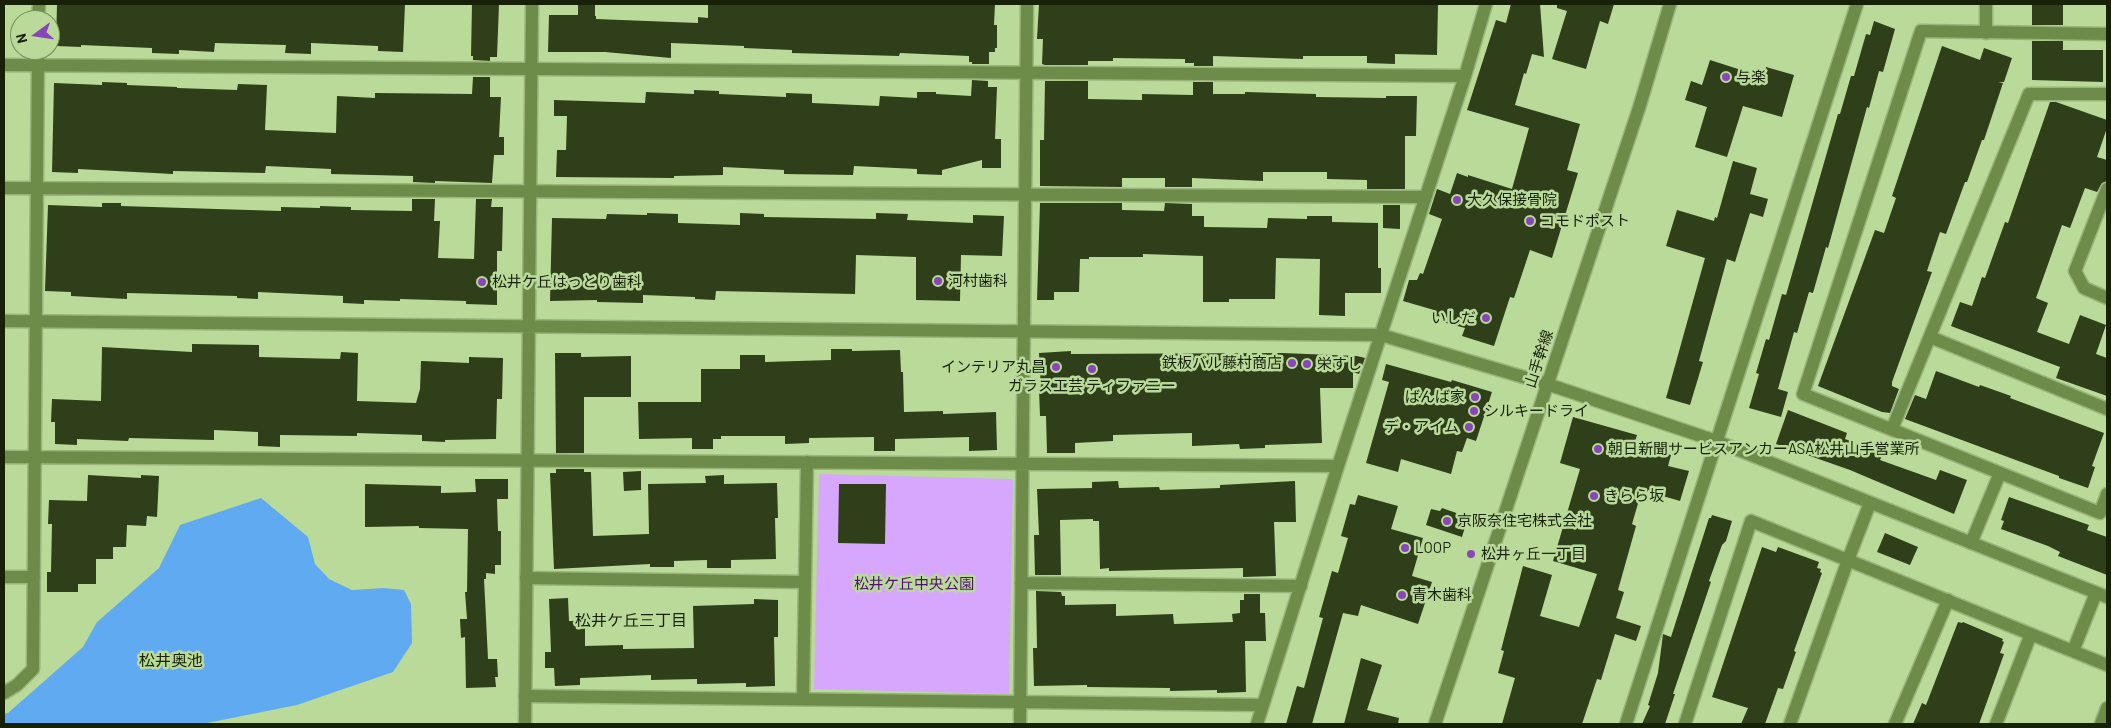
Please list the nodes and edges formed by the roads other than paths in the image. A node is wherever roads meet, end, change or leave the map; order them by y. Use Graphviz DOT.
graph roads {
  1 [pos="532,4"];
  2 [pos="1027,4"];
  3 [pos="1486,4"];
  4 [pos="1670,4"];
  5 [pos="1857,4"];
  6 [pos="1986,4"];
  7 [pos="1986,33"];
  8 [pos="2107,34"];
  9 [pos="38,60"];
  10 [pos="4,65"];
  11 [pos="38,66"];
  12 [pos="531,69"];
  13 [pos="1026,73"];
  14 [pos="1465,76"];
  15 [pos="2107,94"];
  16 [pos="4,188"];
  17 [pos="37,188"];
  18 [pos="2107,189"];
  19 [pos="530,191"];
  20 [pos="1025,194"];
  21 [pos="1425,196"];
  22 [pos="2107,298"];
  23 [pos="4,321"];
  24 [pos="36,322"];
  25 [pos="528,327"];
  26 [pos="1024,332"];
  27 [pos="1381,335"];
  28 [pos="1930,337"];
  29 [pos="1548,384"];
  30 [pos="2107,409"];
  31 [pos="1892,430"];
  32 [pos="1716,441"];
  33 [pos="4,457"];
  34 [pos="35,457"];
  35 [pos="527,460"];
  36 [pos="807,462"];
  37 [pos="1023,464"];
  38 [pos="1338,466"];
  39 [pos="2000,473"];
  40 [pos="2107,494"];
  41 [pos="1870,502"];
  42 [pos="1972,543"];
  43 [pos="1848,560"];
  44 [pos="4,576"];
  45 [pos="34,577"];
  46 [pos="526,578"];
  47 [pos="804,582"];
  48 [pos="1022,583"];
  49 [pos="1301,586"];
  50 [pos="2102,595"];
  51 [pos="1948,600"];
  52 [pos="2031,634"];
  53 [pos="2073,651"];
  54 [pos="2107,665"];
  55 [pos="4,692"];
  56 [pos="525,696"];
  57 [pos="803,699"];
  58 [pos="1020,702"];
  59 [pos="1263,705"];
  60 [pos="2107,708"];
  61 [pos="524,724"];
  62 [pos="1020,724"];
  63 [pos="1257,724"];
  64 [pos="1435,724"];
  65 [pos="1626,724"];
  66 [pos="1685,724"];
  67 [pos="1790,724"];
  68 [pos="1894,724"];
  69 [pos="1996,724"];
  70 [pos="2101,724"];
  1 -- 12 [label="street"];
  2 -- 13 [label="street"];
  3 -- 14 [label="street"];
  4 -- 29 [label="street, 山手幹線"];
  5 -- 32 [label="street"];
  6 -- 7 [label="street"];
  7 -- 8 [label="street"];
  7 -- 31 [label="street"];
  9 -- 11 [label="street"];
  10 -- 11 [label="street"];
  11 -- 12 [label="street"];
  11 -- 17 [label="street"];
  12 -- 13 [label="street"];
  12 -- 19 [label="street"];
  13 -- 14 [label="street"];
  13 -- 20 [label="street"];
  14 -- 21 [label="street"];
  15 -- 28 [label="street"];
  16 -- 17 [label="street"];
  17 -- 19 [label="street"];
  17 -- 24 [label="street"];
  18 -- 22 [label="street"];
  19 -- 20 [label="street"];
  19 -- 25 [label="street"];
  20 -- 21 [label="street"];
  20 -- 26 [label="street"];
  21 -- 27 [label="street"];
  23 -- 24 [label="street"];
  24 -- 25 [label="street"];
  24 -- 34 [label="street"];
  25 -- 26 [label="street"];
  25 -- 35 [label="street"];
  26 -- 27 [label="street"];
  26 -- 37 [label="street"];
  27 -- 29 [label="street"];
  27 -- 38 [label="street"];
  28 -- 30 [label="street"];
  28 -- 31 [label="street"];
  29 -- 32 [label="street"];
  29 -- 64 [label="street, 山手幹線"];
  31 -- 39 [label="street"];
  32 -- 41 [label="street"];
  32 -- 65 [label="street"];
  33 -- 34 [label="street"];
  34 -- 35 [label="street"];
  34 -- 45 [label="street"];
  35 -- 36 [label="street"];
  35 -- 46 [label="street"];
  36 -- 37 [label="street"];
  36 -- 47 [label="street"];
  37 -- 38 [label="street"];
  37 -- 48 [label="street"];
  38 -- 49 [label="street"];
  39 -- 40 [label="street"];
  39 -- 42 [label="street"];
  41 -- 42 [label="street"];
  41 -- 43 [label="street"];
  42 -- 50 [label="street"];
  43 -- 51 [label="street"];
  43 -- 66 [label="street"];
  43 -- 67 [label="street"];
  44 -- 45 [label="street"];
  45 -- 55 [label="street"];
  46 -- 47 [label="street"];
  46 -- 56 [label="street"];
  47 -- 57 [label="street"];
  48 -- 49 [label="street"];
  48 -- 58 [label="street"];
  49 -- 59 [label="street"];
  50 -- 53 [label="street"];
  51 -- 52 [label="street"];
  51 -- 68 [label="street"];
  52 -- 53 [label="street"];
  52 -- 69 [label="street"];
  53 -- 54 [label="street"];
  56 -- 57 [label="street"];
  56 -- 61 [label="street"];
  57 -- 58 [label="street"];
  58 -- 59 [label="street"];
  58 -- 62 [label="street"];
  59 -- 63 [label="street"];
  60 -- 70 [label="street"];
}
